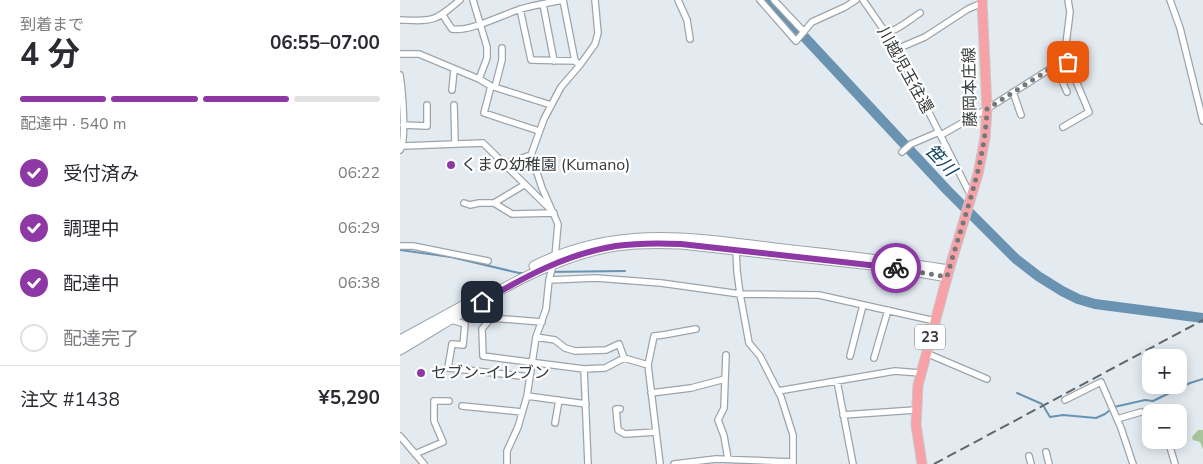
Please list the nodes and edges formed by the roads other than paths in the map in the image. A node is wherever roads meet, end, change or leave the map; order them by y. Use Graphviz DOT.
graph roads {
  1 [pos="460,0"];
  2 [pos="473,0"];
  3 [pos="595,0"];
  4 [pos="678,0"];
  5 [pos="760,0"];
  6 [pos="774,0"];
  7 [pos="856,0"];
  8 [pos="1068,0"];
  9 [pos="1170,0"];
  10 [pos="865,1"];
  11 [pos="982,1"];
  12 [pos="543,4"];
  13 [pos="520,9"];
  14 [pos="920,13"];
  15 [pos="442,14"];
  16 [pos="400,20"];
  17 [pos="480,23"];
  18 [pos="804,32"];
  19 [pos="886,33"];
  20 [pos="690,39"];
  21 [pos="502,48"];
  22 [pos="897,49"];
  23 [pos="400,54"];
  24 [pos="1064,60"];
  25 [pos="554,61"];
  26 [pos="578,63"];
  27 [pos="1055,65"];
  28 [pos="454,70"];
  29 [pos="400,76"];
  30 [pos="479,79"];
  31 [pos="493,87"];
  32 [pos="452,90"];
  33 [pos="1013,92"];
  34 [pos="1067,92"];
  35 [pos="454,104"];
  36 [pos="428,105"];
  37 [pos="551,105"];
  38 [pos="987,109"];
  39 [pos="1021,114"];
  40 [pos="1203,121"];
  41 [pos="403,125"];
  42 [pos="1064,127"];
  43 [pos="539,131"];
  44 [pos="940,134"];
  45 [pos="455,144"];
  46 [pos="402,148"];
  47 [pos="902,152"];
  48 [pos="531,156"];
  49 [pos="504,164"];
  50 [pos="524,185"];
  51 [pos="970,200"];
  52 [pos="464,203"];
  53 [pos="494,203"];
  54 [pos="554,213"];
  55 [pos="400,246"];
  56 [pos="736,250"];
  57 [pos="488,261"];
  58 [pos="554,261"];
  59 [pos="948,274"];
  60 [pos="550,280"];
  61 [pos="740,294"];
  62 [pos="863,305"];
  63 [pos="888,310"];
  64 [pos="452,320"];
  65 [pos="935,321"];
  66 [pos="542,322"];
  67 [pos="696,329"];
  68 [pos="536,337"];
  69 [pos="400,340"];
  70 [pos="400,350"];
  71 [pos="926,353"];
  72 [pos="726,355"];
  73 [pos="850,356"];
  74 [pos="624,358"];
  75 [pos="874,358"];
  76 [pos="532,363"];
  77 [pos="648,365"];
  78 [pos="584,369"];
  79 [pos="920,373"];
  80 [pos="530,377"];
  81 [pos="725,379"];
  82 [pos="987,379"];
  83 [pos="837,381"];
  84 [pos="778,391"];
  85 [pos="651,393"];
  86 [pos="527,396"];
  87 [pos="559,400"];
  88 [pos="1066,400"];
  89 [pos="449,401"];
  90 [pos="586,404"];
  91 [pos="462,406"];
  92 [pos="620,409"];
  93 [pos="916,410"];
  94 [pos="522,412"];
  95 [pos="1142,412"];
  96 [pos="843,415"];
  97 [pos="1117,419"];
  98 [pos="555,423"];
  99 [pos="656,432"];
  100 [pos="400,436"];
  101 [pos="1171,449"];
  102 [pos="1046,452"];
  103 [pos="415,454"];
  104 [pos="1029,456"];
  105 [pos="728,459"];
  106 [pos="793,463"];
  107 [pos="424,464"];
  108 [pos="506,464"];
  109 [pos="587,464"];
  110 [pos="660,464"];
  111 [pos="674,464"];
  112 [pos="853,464"];
  113 [pos="922,464"];
  114 [pos="1031,464"];
  115 [pos="1049,464"];
  116 [pos="1133,464"];
  117 [pos="1175,464"];
  1 -- 15 [label="street"];
  2 -- 17 [label="street"];
  3 -- 26 [label="street"];
  4 -- 20 [label="street"];
  5 -- 18 [label="street"];
  6 -- 18 [label="street"];
  7 -- 18 [label="street"];
  8 -- 24 [label="street"];
  9 -- 40 [label="street"];
  10 -- 19 [label="street, 川越児玉往還"];
  11 -- 22 [label="street"];
  11 -- 38 [label="main road, 藤岡本庄線 / 23"];
  12 -- 13 [label="street"];
  12 -- 25 [label="street"];
  12 -- 26 [label="street"];
  13 -- 17 [label="street"];
  13 -- 25 [label="street"];
  14 -- 19 [label="street"];
  15 -- 16 [label="street"];
  15 -- 17 [label="street"];
  17 -- 30 [label="street"];
  19 -- 22 [label="street, 川越児玉往還"];
  21 -- 31 [label="street"];
  22 -- 44 [label="street, 川越児玉往還"];
  23 -- 28 [label="street"];
  24 -- 27 [label="street"];
  24 -- 42 [label="street"];
  25 -- 26 [label="street"];
  26 -- 37 [label="street"];
  27 -- 33 [label="street"];
  27 -- 34 [label="street"];
  28 -- 30 [label="street"];
  28 -- 32 [label="street"];
  29 -- 41 [label="street"];
  30 -- 31 [label="street"];
  31 -- 37 [label="street"];
  31 -- 43 [label="street"];
  33 -- 38 [label="street"];
  33 -- 39 [label="street"];
  35 -- 45 [label="street"];
  36 -- 41 [label="street"];
  37 -- 43 [label="street"];
  38 -- 44 [label="street"];
  38 -- 51 [label="main road, 藤岡本庄線 / 23"];
  41 -- 46 [label="street"];
  43 -- 48 [label="street"];
  44 -- 47 [label="street"];
  44 -- 51 [label="street, 川越児玉往還"];
  45 -- 46 [label="street"];
  45 -- 49 [label="street"];
  48 -- 49 [label="street"];
  48 -- 54 [label="street"];
  49 -- 50 [label="street"];
  50 -- 53 [label="street"];
  50 -- 54 [label="street"];
  51 -- 59 [label="main road, 藤岡本庄線 / 23"];
  52 -- 53 [label="street"];
  53 -- 54 [label="street"];
  54 -- 58 [label="street"];
  55 -- 57 [label="street"];
  56 -- 58 [label="street"];
  56 -- 59 [label="street"];
  56 -- 61 [label="street"];
  58 -- 59 [label="street"];
  58 -- 60 [label="street"];
  58 -- 64 [label="street"];
  58 -- 69 [label="street"];
  59 -- 65 [label="main road, 藤岡本庄線 / 23"];
  60 -- 61 [label="street"];
  60 -- 66 [label="street"];
  61 -- 62 [label="street"];
  61 -- 84 [label="street"];
  62 -- 63 [label="street"];
  62 -- 73 [label="street"];
  63 -- 65 [label="street"];
  63 -- 75 [label="street"];
  64 -- 70 [label="street"];
  64 -- 80 [label="street"];
  65 -- 71 [label="main road, 藤岡本庄線 / 23"];
  66 -- 68 [label="street"];
  66 -- 76 [label="street"];
  67 -- 77 [label="street"];
  68 -- 74 [label="street"];
  68 -- 76 [label="street"];
  71 -- 79 [label="main road, 藤岡本庄線 / 23"];
  71 -- 82 [label="street"];
  72 -- 81 [label="street"];
  74 -- 77 [label="street"];
  74 -- 78 [label="street"];
  76 -- 78 [label="street"];
  76 -- 80 [label="street"];
  77 -- 85 [label="street"];
  78 -- 90 [label="street"];
  79 -- 83 [label="street"];
  79 -- 93 [label="main road, 藤岡本庄線 / 23"];
  80 -- 86 [label="street"];
  81 -- 85 [label="street"];
  81 -- 105 [label="street"];
  83 -- 84 [label="street"];
  83 -- 96 [label="street"];
  84 -- 106 [label="street"];
  85 -- 99 [label="street"];
  86 -- 87 [label="street"];
  86 -- 94 [label="street"];
  87 -- 90 [label="street"];
  87 -- 98 [label="street"];
  88 -- 97 [label="street"];
  89 -- 103 [label="street"];
  90 -- 109 [label="street"];
  91 -- 94 [label="street"];
  92 -- 99 [label="street"];
  93 -- 96 [label="street"];
  93 -- 113 [label="main road, 藤岡本庄線 / 23"];
  94 -- 108 [label="street"];
  95 -- 97 [label="street"];
  96 -- 112 [label="street"];
  97 -- 116 [label="street"];
  99 -- 110 [label="street"];
  100 -- 103 [label="street"];
  101 -- 117 [label="street"];
  102 -- 115 [label="street"];
  103 -- 107 [label="street"];
  104 -- 114 [label="street"];
  105 -- 106 [label="street"];
  105 -- 111 [label="street"];
}
